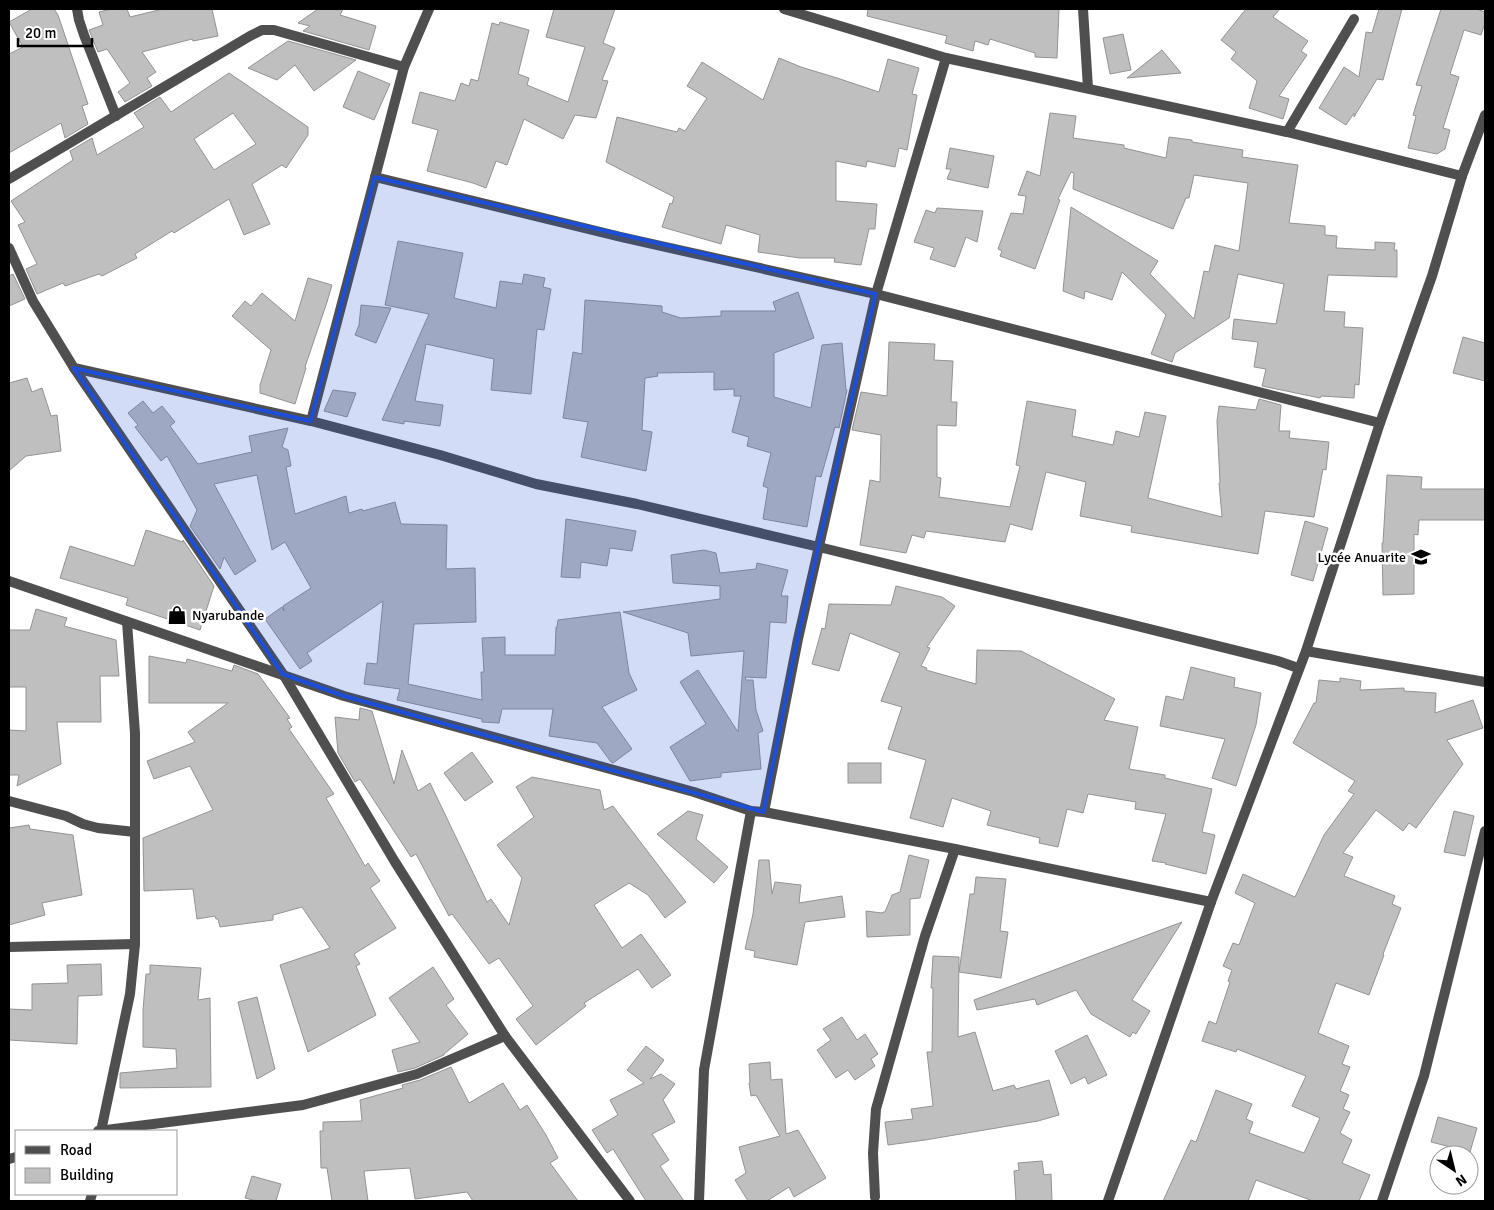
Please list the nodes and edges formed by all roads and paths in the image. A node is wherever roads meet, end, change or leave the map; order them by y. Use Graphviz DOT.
graph roads {
  1 [pos="77,9"];
  2 [pos="428,9"];
  3 [pos="784,9"];
  4 [pos="1084,9"];
  5 [pos="1354,20"];
  6 [pos="946,58"];
  7 [pos="404,67"];
  8 [pos="1088,88"];
  9 [pos="116,116"];
  10 [pos="1485,118"];
  11 [pos="1287,132"];
  12 [pos="1462,176"];
  13 [pos="375,177"];
  14 [pos="9,179"];
  15 [pos="9,248"];
  16 [pos="876,294"];
  17 [pos="74,368"];
  18 [pos="311,421"];
  19 [pos="1380,423"];
  20 [pos="819,547"];
  21 [pos="9,581"];
  22 [pos="127,622"];
  23 [pos="1306,651"];
  24 [pos="1298,668"];
  25 [pos="283,674"];
  26 [pos="1485,682"];
  27 [pos="9,801"];
  28 [pos="752,811"];
  29 [pos="764,812"];
  30 [pos="1485,831"];
  31 [pos="135,832"];
  32 [pos="955,849"];
  33 [pos="1211,902"];
  34 [pos="135,944"];
  35 [pos="9,946"];
  36 [pos="505,1036"];
  37 [pos="100,1130"];
  38 [pos="108,1130"];
  39 [pos="875,1197"];
  40 [pos="630,1201"];
  41 [pos="699,1201"];
  42 [pos="1108,1201"];
  43 [pos="1382,1201"];
  1 -- 9 [label="street"];
  2 -- 7 [label="street"];
  3 -- 6 [label="street"];
  4 -- 8 [label="street"];
  5 -- 11 [label="street"];
  6 -- 8 [label="street"];
  6 -- 16 [label="street"];
  7 -- 9 [label="street"];
  7 -- 13 [label="street"];
  8 -- 11 [label="street"];
  9 -- 14 [label="street"];
  10 -- 12 [label="street"];
  11 -- 12 [label="street"];
  12 -- 19 [label="street"];
  13 -- 16 [label="street"];
  13 -- 18 [label="street"];
  15 -- 17 [label="street"];
  16 -- 19 [label="street"];
  16 -- 20 [label="street"];
  17 -- 18 [label="street"];
  17 -- 25 [label="street"];
  18 -- 20 [label="street"];
  19 -- 23 [label="street"];
  20 -- 24 [label="street"];
  20 -- 29 [label="street"];
  21 -- 22 [label="street"];
  22 -- 25 [label="street"];
  22 -- 31 [label="street"];
  23 -- 24 [label="street"];
  23 -- 26 [label="street"];
  24 -- 33 [label="street"];
  25 -- 28 [label="street"];
  25 -- 36 [label="street"];
  27 -- 31 [label="street"];
  28 -- 29 [label="street"];
  28 -- 41 [label="street"];
  29 -- 32 [label="street"];
  30 -- 43 [label="street"];
  31 -- 34 [label="street"];
  32 -- 33 [label="street"];
  32 -- 39 [label="street"];
  33 -- 42 [label="street"];
  34 -- 35 [label="street"];
  34 -- 37 [label="street"];
  36 -- 38 [label="street"];
  36 -- 40 [label="street"];
}
